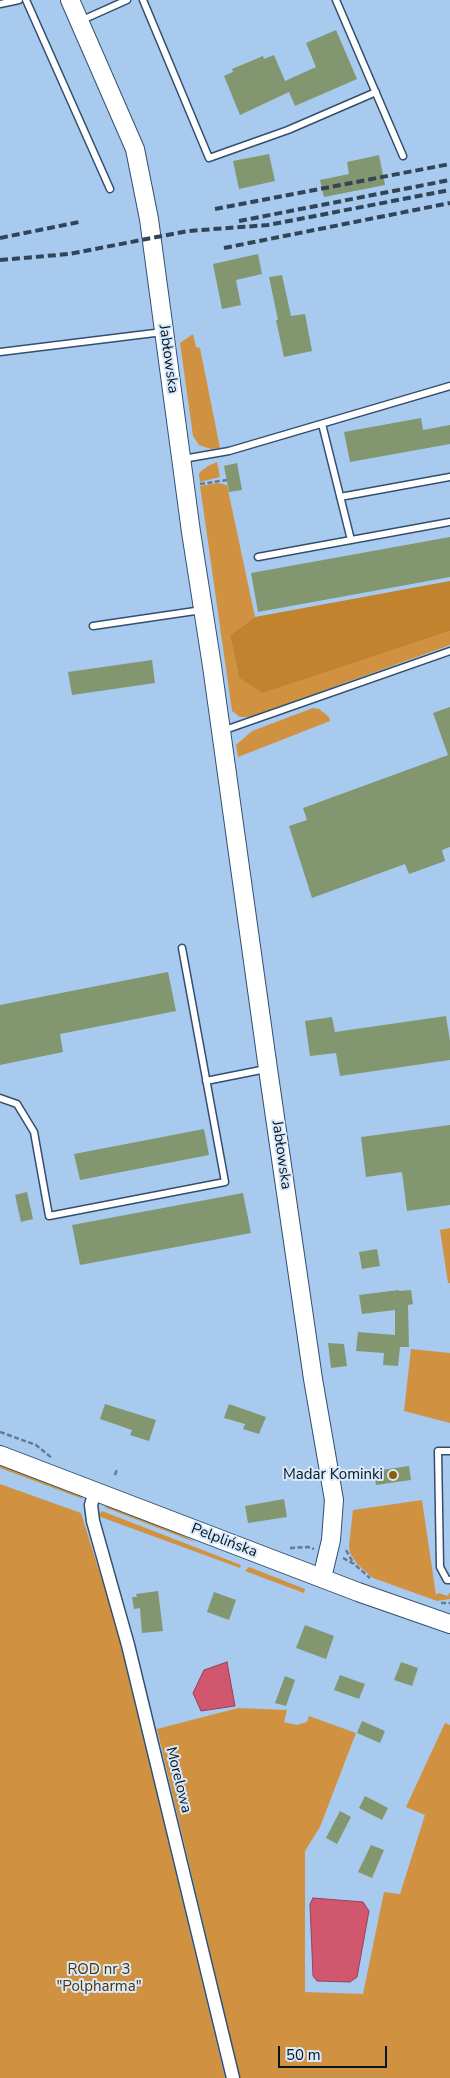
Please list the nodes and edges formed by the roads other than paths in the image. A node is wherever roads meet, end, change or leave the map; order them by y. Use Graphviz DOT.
graph roads {
  1 [pos="19,0"];
  2 [pos="26,0"];
  3 [pos="70,0"];
  4 [pos="127,0"];
  5 [pos="143,0"];
  6 [pos="336,0"];
  7 [pos="0,4"];
  8 [pos="79,21"];
  9 [pos="376,92"];
  10 [pos="403,156"];
  11 [pos="110,189"];
  12 [pos="164,332"];
  13 [pos="0,352"];
  14 [pos="450,386"];
  15 [pos="322,424"];
  16 [pos="182,459"];
  17 [pos="450,477"];
  18 [pos="340,497"];
  19 [pos="450,522"];
  20 [pos="351,540"];
  21 [pos="258,557"];
  22 [pos="203,610"];
  23 [pos="93,626"];
  24 [pos="450,651"];
  25 [pos="221,731"];
  26 [pos="182,948"];
  27 [pos="268,1069"];
  28 [pos="206,1081"];
  29 [pos="0,1098"];
  30 [pos="450,1451"];
  31 [pos="0,1455"];
  32 [pos="95,1491"];
  33 [pos="322,1578"];
  34 [pos="450,1580"];
  35 [pos="450,1624"];
  36 [pos="233,2078"];
  1 -- 7 [label="lane"];
  2 -- 11 [label="lane"];
  3 -- 8 [label="main road, Jabłowska"];
  4 -- 8 [label="lane"];
  5 -- 9 [label="lane"];
  6 -- 9 [label="lane"];
  8 -- 12 [label="main road, Jabłowska"];
  9 -- 10 [label="lane"];
  12 -- 13 [label="lane"];
  12 -- 16 [label="main road, Jabłowska"];
  14 -- 15 [label="lane"];
  15 -- 16 [label="lane"];
  15 -- 18 [label="lane"];
  16 -- 22 [label="main road, Jabłowska"];
  17 -- 18 [label="lane"];
  18 -- 20 [label="lane"];
  19 -- 20 [label="lane"];
  20 -- 21 [label="lane"];
  22 -- 23 [label="lane"];
  22 -- 25 [label="main road, Jabłowska"];
  24 -- 25 [label="lane"];
  25 -- 27 [label="main road, Jabłowska"];
  26 -- 28 [label="lane"];
  27 -- 28 [label="lane"];
  27 -- 33 [label="main road, Jabłowska"];
  28 -- 29 [label="lane"];
  30 -- 34 [label="lane"];
  31 -- 32 [label="main road, Pelplińska"];
  32 -- 33 [label="main road, Pelplińska"];
  32 -- 36 [label="street, Morelowa"];
  33 -- 35 [label="main road, Pelplińska"];
}
